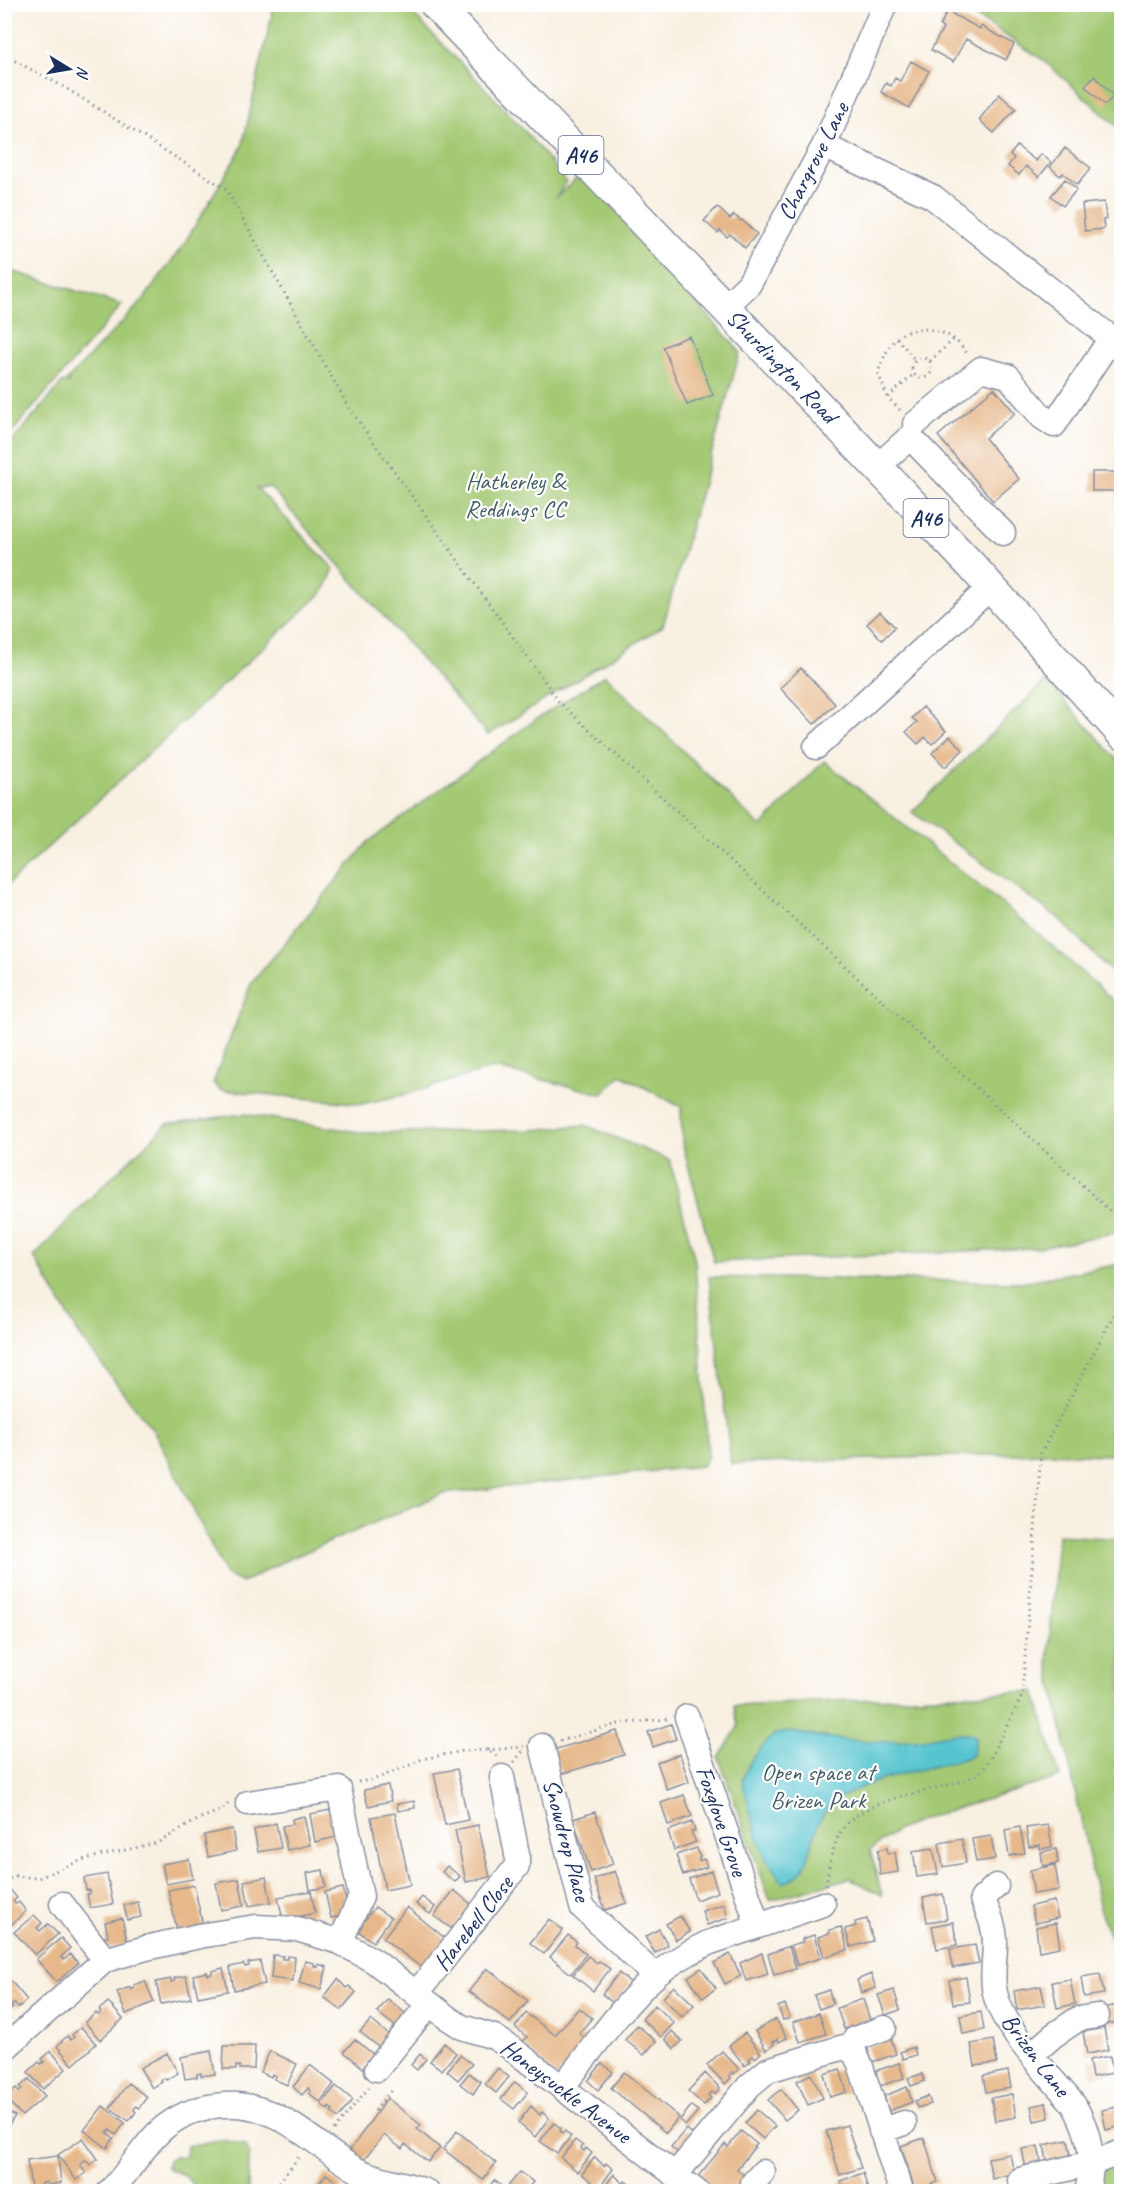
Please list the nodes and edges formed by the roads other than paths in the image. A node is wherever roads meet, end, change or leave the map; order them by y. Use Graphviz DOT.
graph roads {
  1 [pos="435,4"];
  2 [pos="885,4"];
  3 [pos="824,146"];
  4 [pos="725,307"];
  5 [pos="1116,344"];
  6 [pos="915,424"];
  7 [pos="877,467"];
  8 [pos="1003,532"];
  9 [pos="991,588"];
  10 [pos="1118,724"];
  11 [pos="816,747"];
  12 [pos="687,1717"];
  13 [pos="542,1746"];
  14 [pos="506,1770"];
  15 [pos="239,1803"];
  16 [pos="980,1892"];
  17 [pos="62,1904"];
  18 [pos="823,1904"];
  19 [pos="758,1926"];
  20 [pos="340,1942"];
  21 [pos="105,1960"];
  22 [pos="655,1976"];
  23 [pos="422,1999"];
  24 [pos="1097,2016"];
  25 [pos="884,2028"];
  26 [pos="4,2049"];
  27 [pos="849,2049"];
  28 [pos="1032,2054"];
  29 [pos="377,2069"];
  30 [pos="562,2087"];
  31 [pos="1122,2152"];
  32 [pos="1092,2163"];
  33 [pos="675,2175"];
  34 [pos="1020,2180"];
  35 [pos="900,2187"];
  36 [pos="109,2192"];
  37 [pos="427,2192"];
  38 [pos="697,2192"];
  39 [pos="1087,2192"];
  1 -- 4 [label="main road, Shurdington Road / A46"];
  2 -- 3 [label="street, Chargrove Lane"];
  3 -- 4 [label="street, Chargrove Lane"];
  3 -- 5 [label="street"];
  4 -- 7 [label="main road, Shurdington Road / A46"];
  5 -- 6 [label="street"];
  7 -- 8 [label="street"];
  7 -- 9 [label="main road, Shurdington Road / A46"];
  9 -- 10 [label="main road, Shurdington Road / A46"];
  9 -- 11 [label="street"];
  12 -- 19 [label="street, Foxglove Grove"];
  13 -- 22 [label="street, Snowdrop Place"];
  14 -- 23 [label="street, Harebell Close"];
  15 -- 20 [label="street"];
  16 -- 28 [label="street, Brizen Lane"];
  17 -- 21 [label="street"];
  18 -- 19 [label="street"];
  19 -- 22 [label="street"];
  20 -- 21 [label="street, Honeysuckle Avenue"];
  20 -- 23 [label="street, Honeysuckle Avenue"];
  21 -- 26 [label="street, Honeysuckle Avenue"];
  22 -- 30 [label="street"];
  23 -- 29 [label="street"];
  23 -- 30 [label="street, Honeysuckle Avenue"];
  24 -- 28 [label="street"];
  25 -- 27 [label="street"];
  27 -- 33 [label="street"];
  27 -- 35 [label="street"];
  28 -- 32 [label="street, Brizen Lane"];
  30 -- 33 [label="street, Honeysuckle Avenue"];
  31 -- 32 [label="street"];
  32 -- 34 [label="street"];
  32 -- 39 [label="street, Brizen Lane"];
  33 -- 38 [label="street, Honeysuckle Avenue"];
  36 -- 37 [label="street"];
}
